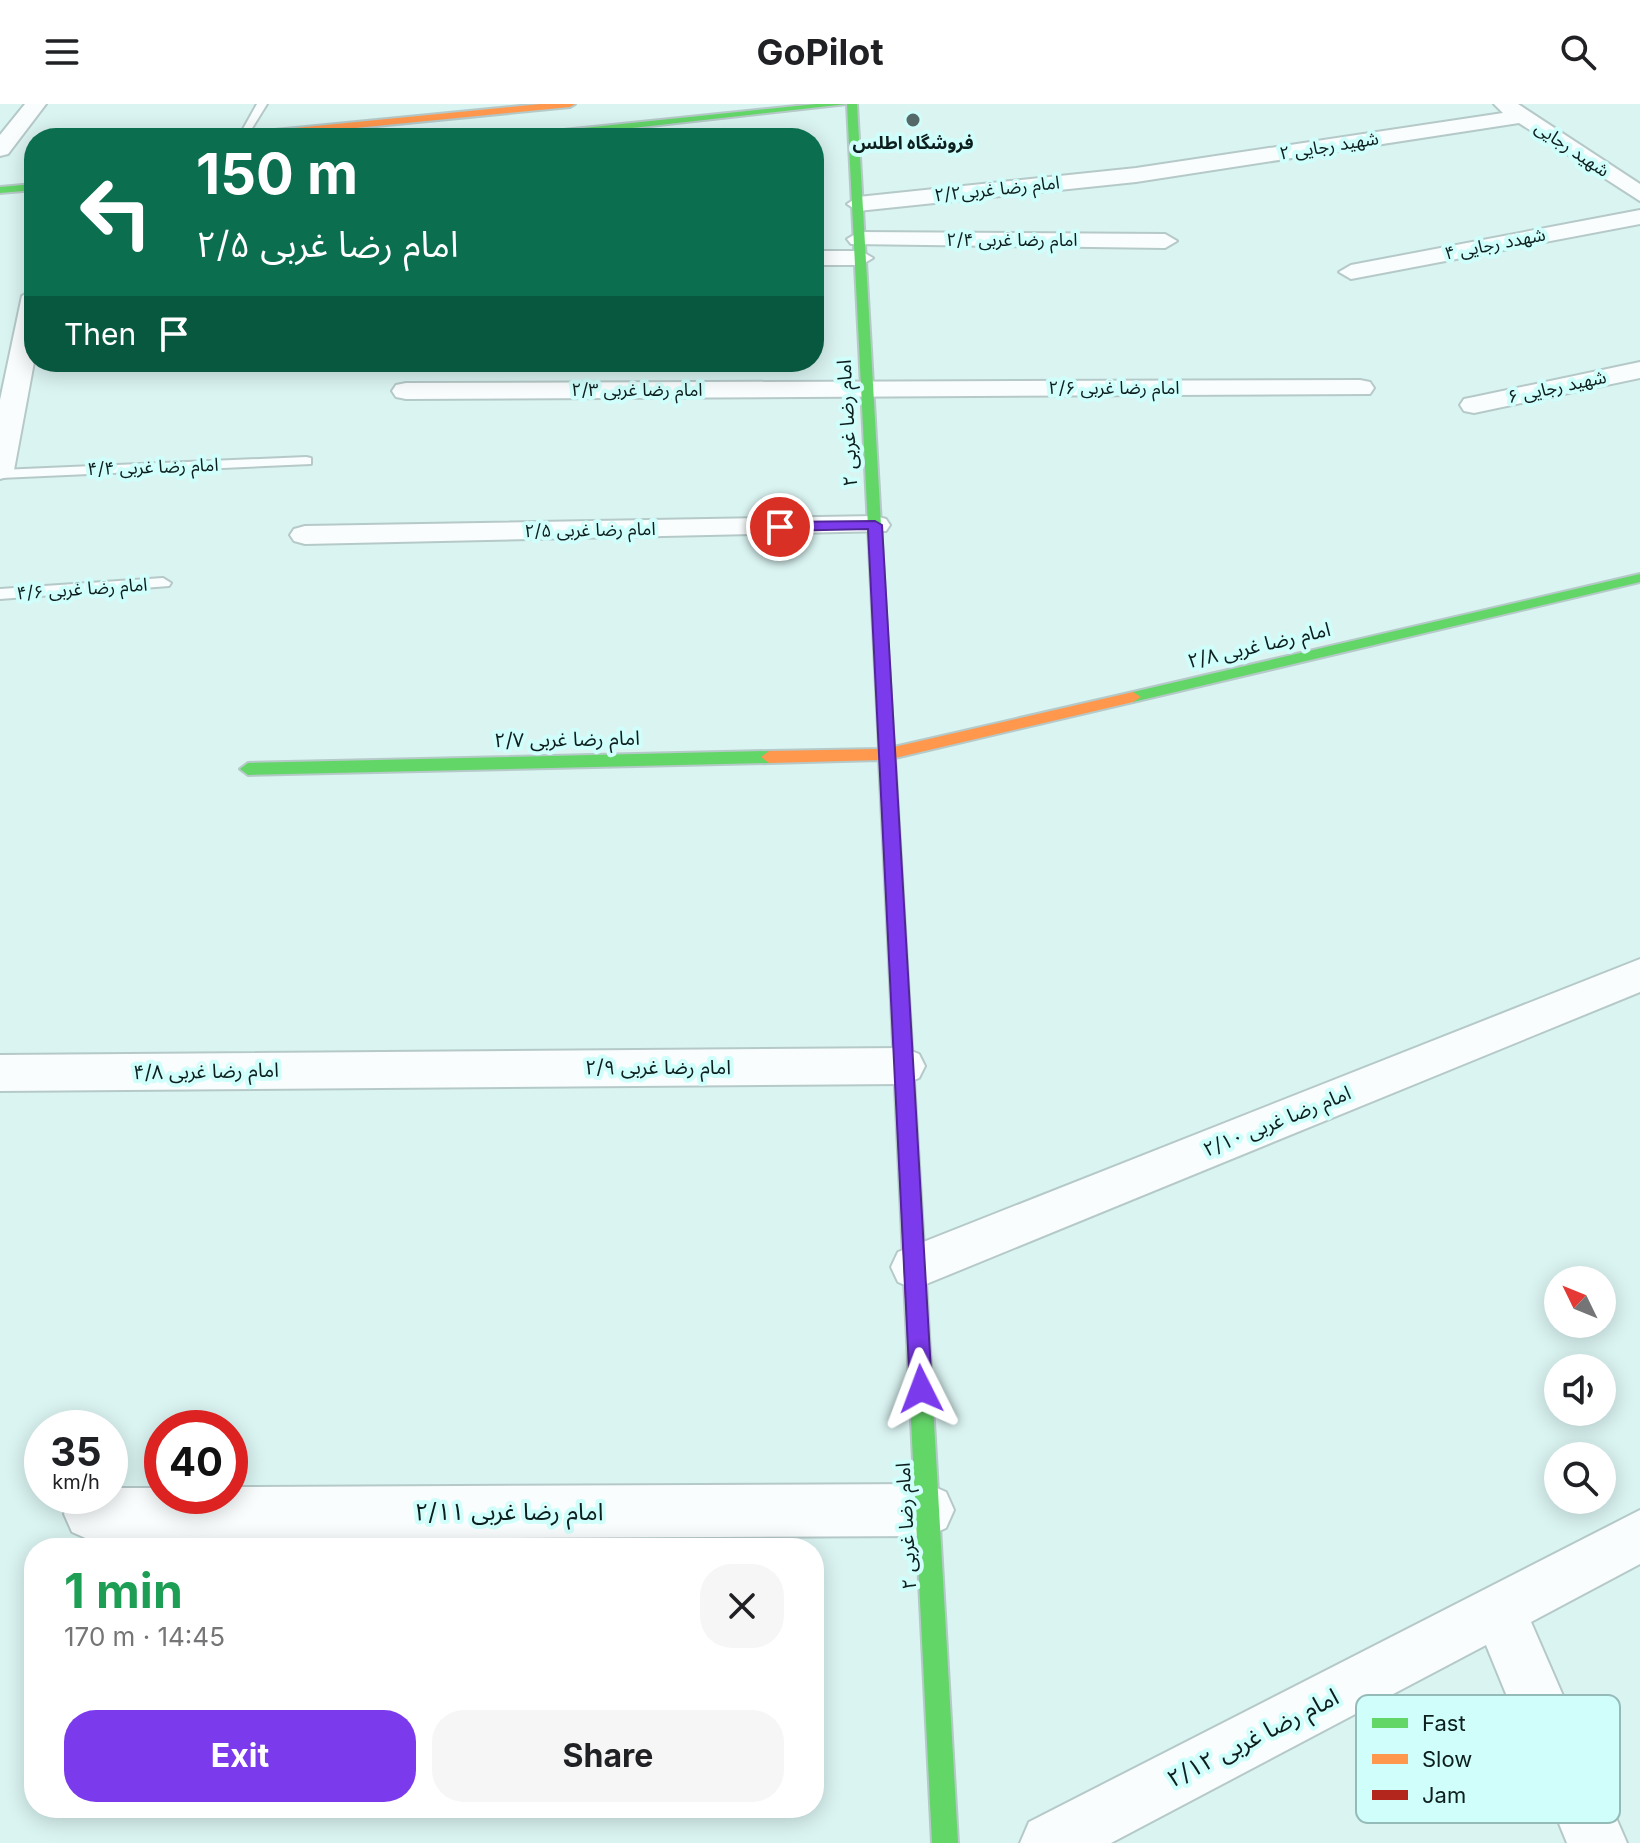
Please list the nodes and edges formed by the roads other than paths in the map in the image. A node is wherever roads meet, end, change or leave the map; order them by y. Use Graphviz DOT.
graph roads {
  1 [pos="36,104"];
  2 [pos="262,104"];
  3 [pos="570,104"];
  4 [pos="843,104"];
  5 [pos="852,104"];
  6 [pos="1514,110"];
  7 [pos="240,128"];
  8 [pos="324,128"];
  9 [pos="608,128"];
  10 [pos="0,149"];
  11 [pos="23,158"];
  12 [pos="0,160"];
  13 [pos="1136,175"];
  14 [pos="24,188"];
  15 [pos="0,190"];
  16 [pos="1640,194"];
  17 [pos="858,204"];
  18 [pos="1640,217"];
  19 [pos="1165,241"];
  20 [pos="860,249"];
  21 [pos="824,256"];
  22 [pos="1351,272"];
  23 [pos="24,335"];
  24 [pos="19,355"];
  25 [pos="1640,370"];
  26 [pos="867,388"];
  27 [pos="1360,388"];
  28 [pos="406,391"];
  29 [pos="1474,405"];
  30 [pos="306,461"];
  31 [pos="0,472"];
  32 [pos="875,525"];
  33 [pos="305,535"];
  34 [pos="1640,578"];
  35 [pos="163,583"];
  36 [pos="0,594"];
  37 [pos="887,754"];
  38 [pos="248,769"];
  39 [pos="1640,975"];
  40 [pos="904,1066"];
  41 [pos="412,1068"];
  42 [pos="0,1073"];
  43 [pos="914,1267"];
  44 [pos="928,1510"];
  45 [pos="128,1514"];
  46 [pos="1640,1536"];
  47 [pos="1499,1610"];
  48 [pos="1535,1695"];
  49 [pos="1589,1823"];
  50 [pos="945,1843"];
  51 [pos="1050,1843"];
  52 [pos="1597,1843"];
  1 -- 10 [label="street"];
  2 -- 7 [label="lane"];
  3 -- 8 [label="street"];
  4 -- 9 [label="street"];
  5 -- 17 [label="street, امام رضا غربی ۲"];
  6 -- 13 [label="street, شهید رجایی ۲"];
  6 -- 16 [label="street, شهید رجایی"];
  11 -- 12 [label="street"];
  13 -- 17 [label="street, امام رضا غربی۲/۲"];
  14 -- 15 [label="street"];
  17 -- 20 [label="street, امام رضا غربی ۲"];
  18 -- 22 [label="street, شهدد رجایی ۴"];
  19 -- 20 [label="street, امام رضا غربی ۲/۴"];
  20 -- 21 [label="street, امام رضا غربی ۲/۴"];
  20 -- 26 [label="street, امام رضا غربی ۲"];
  23 -- 24 [label="street"];
  24 -- 31 [label="street"];
  25 -- 29 [label="street, شهید رجایی ۶"];
  26 -- 27 [label="street, امام رضا غربی ۲/۶"];
  26 -- 28 [label="street, امام رضا غربی ۲/۳"];
  26 -- 32 [label="street, امام رضا غربی ۲"];
  30 -- 31 [label="lane, امام رضا غربی ۴/۴"];
  32 -- 33 [label="street, امام رضا غربی ۲/۵"];
  32 -- 37 [label="street, امام رضا غربی ۲"];
  34 -- 37 [label="street, امام رضا غربی ۲/۸"];
  35 -- 36 [label="lane, امام رضا غربی ۴/۶"];
  37 -- 38 [label="street, امام رضا غربی ۲/۷"];
  37 -- 40 [label="street, امام رضا غربی ۲"];
  39 -- 43 [label="street, امام رضا غربی ۲/۱۰"];
  40 -- 41 [label="street, امام رضا غربی ۲/۹"];
  40 -- 43 [label="street, امام رضا غربی ۲"];
  41 -- 42 [label="street, امام رضا غربی ۴/۸"];
  43 -- 44 [label="street, امام رضا غربی ۲"];
  44 -- 45 [label="street, امام رضا غربی ۲/۱۱"];
  44 -- 50 [label="street, امام رضا غربی ۲"];
  46 -- 47 [label="street, امام رضا غربی ۲/۱۲"];
  47 -- 48 [label="street"];
  47 -- 51 [label="street, امام رضا غربی ۲/۱۲"];
  49 -- 52 [label="street"];
}
